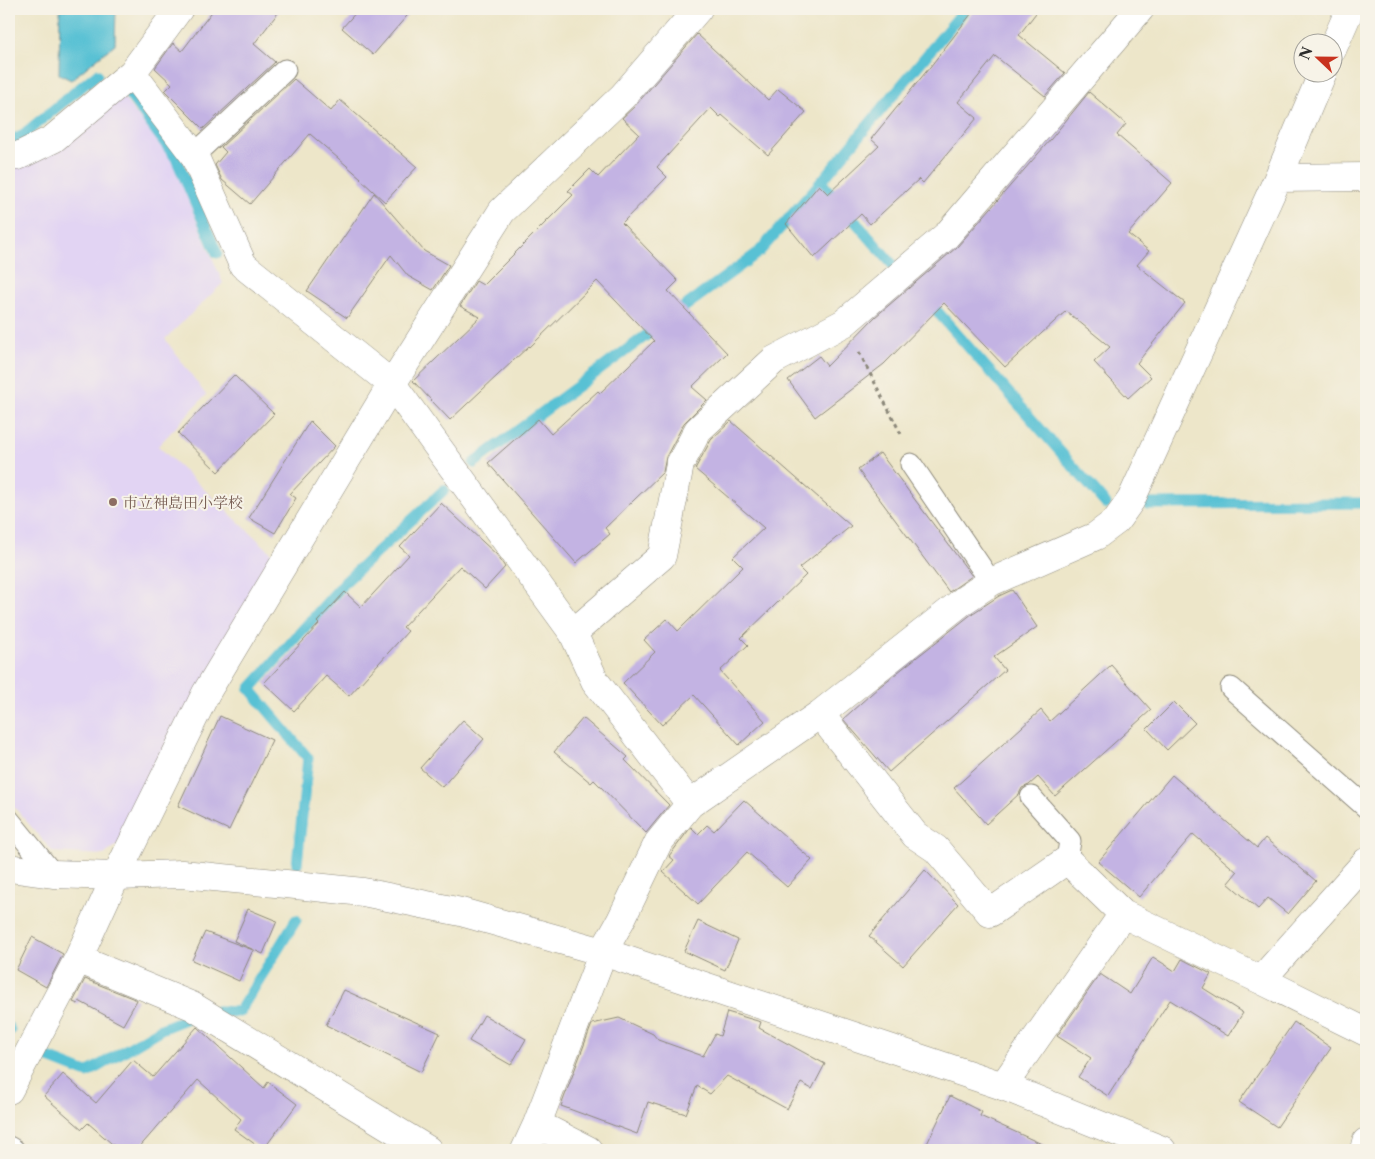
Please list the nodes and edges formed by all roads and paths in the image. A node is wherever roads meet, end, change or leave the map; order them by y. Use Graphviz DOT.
graph roads {
  1 [pos="179,9"];
  2 [pos="698,9"];
  3 [pos="1140,9"];
  4 [pos="1350,9"];
  5 [pos="1340,32"];
  6 [pos="285,70"];
  7 [pos="132,73"];
  8 [pos="1319,82"];
  9 [pos="194,155"];
  10 [pos="9,156"];
  11 [pos="1366,177"];
  12 [pos="1278,178"];
  13 [pos="844,323"];
  14 [pos="392,384"];
  15 [pos="911,464"];
  16 [pos="991,582"];
  17 [pos="573,633"];
  18 [pos="1231,688"];
  19 [pos="820,714"];
  20 [pos="1031,798"];
  21 [pos="690,804"];
  22 [pos="1366,807"];
  23 [pos="9,820"];
  24 [pos="1067,860"];
  25 [pos="1366,862"];
  26 [pos="9,868"];
  27 [pos="53,874"];
  28 [pos="116,876"];
  29 [pos="1123,914"];
  30 [pos="603,952"];
  31 [pos="78,959"];
  32 [pos="1261,980"];
  33 [pos="1366,1032"];
  34 [pos="1003,1086"];
  35 [pos="9,1090"];
  36 [pos="537,1124"];
  37 [pos="1366,1142"];
  38 [pos="9,1147"];
  39 [pos="14,1150"];
  40 [pos="428,1150"];
  41 [pos="525,1150"];
  42 [pos="588,1150"];
  43 [pos="1162,1150"];
  44 [pos="1364,1150"];
  1 -- 7 [label="street"];
  2 -- 14 [label="street"];
  3 -- 13 [label="street"];
  4 -- 5 [label="street"];
  6 -- 9 [label="lane"];
  7 -- 9 [label="street"];
  7 -- 10 [label="street"];
  8 -- 12 [label="street"];
  9 -- 14 [label="street"];
  11 -- 12 [label="street"];
  12 -- 16 [label="street"];
  13 -- 15 [label="path"];
  13 -- 17 [label="street"];
  14 -- 17 [label="street"];
  14 -- 28 [label="street"];
  15 -- 16 [label="lane"];
  16 -- 19 [label="street"];
  17 -- 21 [label="street"];
  18 -- 22 [label="lane"];
  19 -- 21 [label="street"];
  19 -- 24 [label="street"];
  20 -- 24 [label="lane"];
  21 -- 30 [label="street"];
  23 -- 27 [label="lane"];
  24 -- 29 [label="street"];
  25 -- 32 [label="street"];
  26 -- 27 [label="street"];
  27 -- 28 [label="street"];
  28 -- 30 [label="street"];
  28 -- 31 [label="street"];
  29 -- 32 [label="street"];
  29 -- 34 [label="street"];
  30 -- 34 [label="street"];
  30 -- 36 [label="street"];
  31 -- 35 [label="street"];
  31 -- 40 [label="street"];
  32 -- 33 [label="street"];
  34 -- 43 [label="street"];
  36 -- 41 [label="street"];
  36 -- 42 [label="street"];
  37 -- 44 [label="street"];
  38 -- 39 [label="lane"];
}
